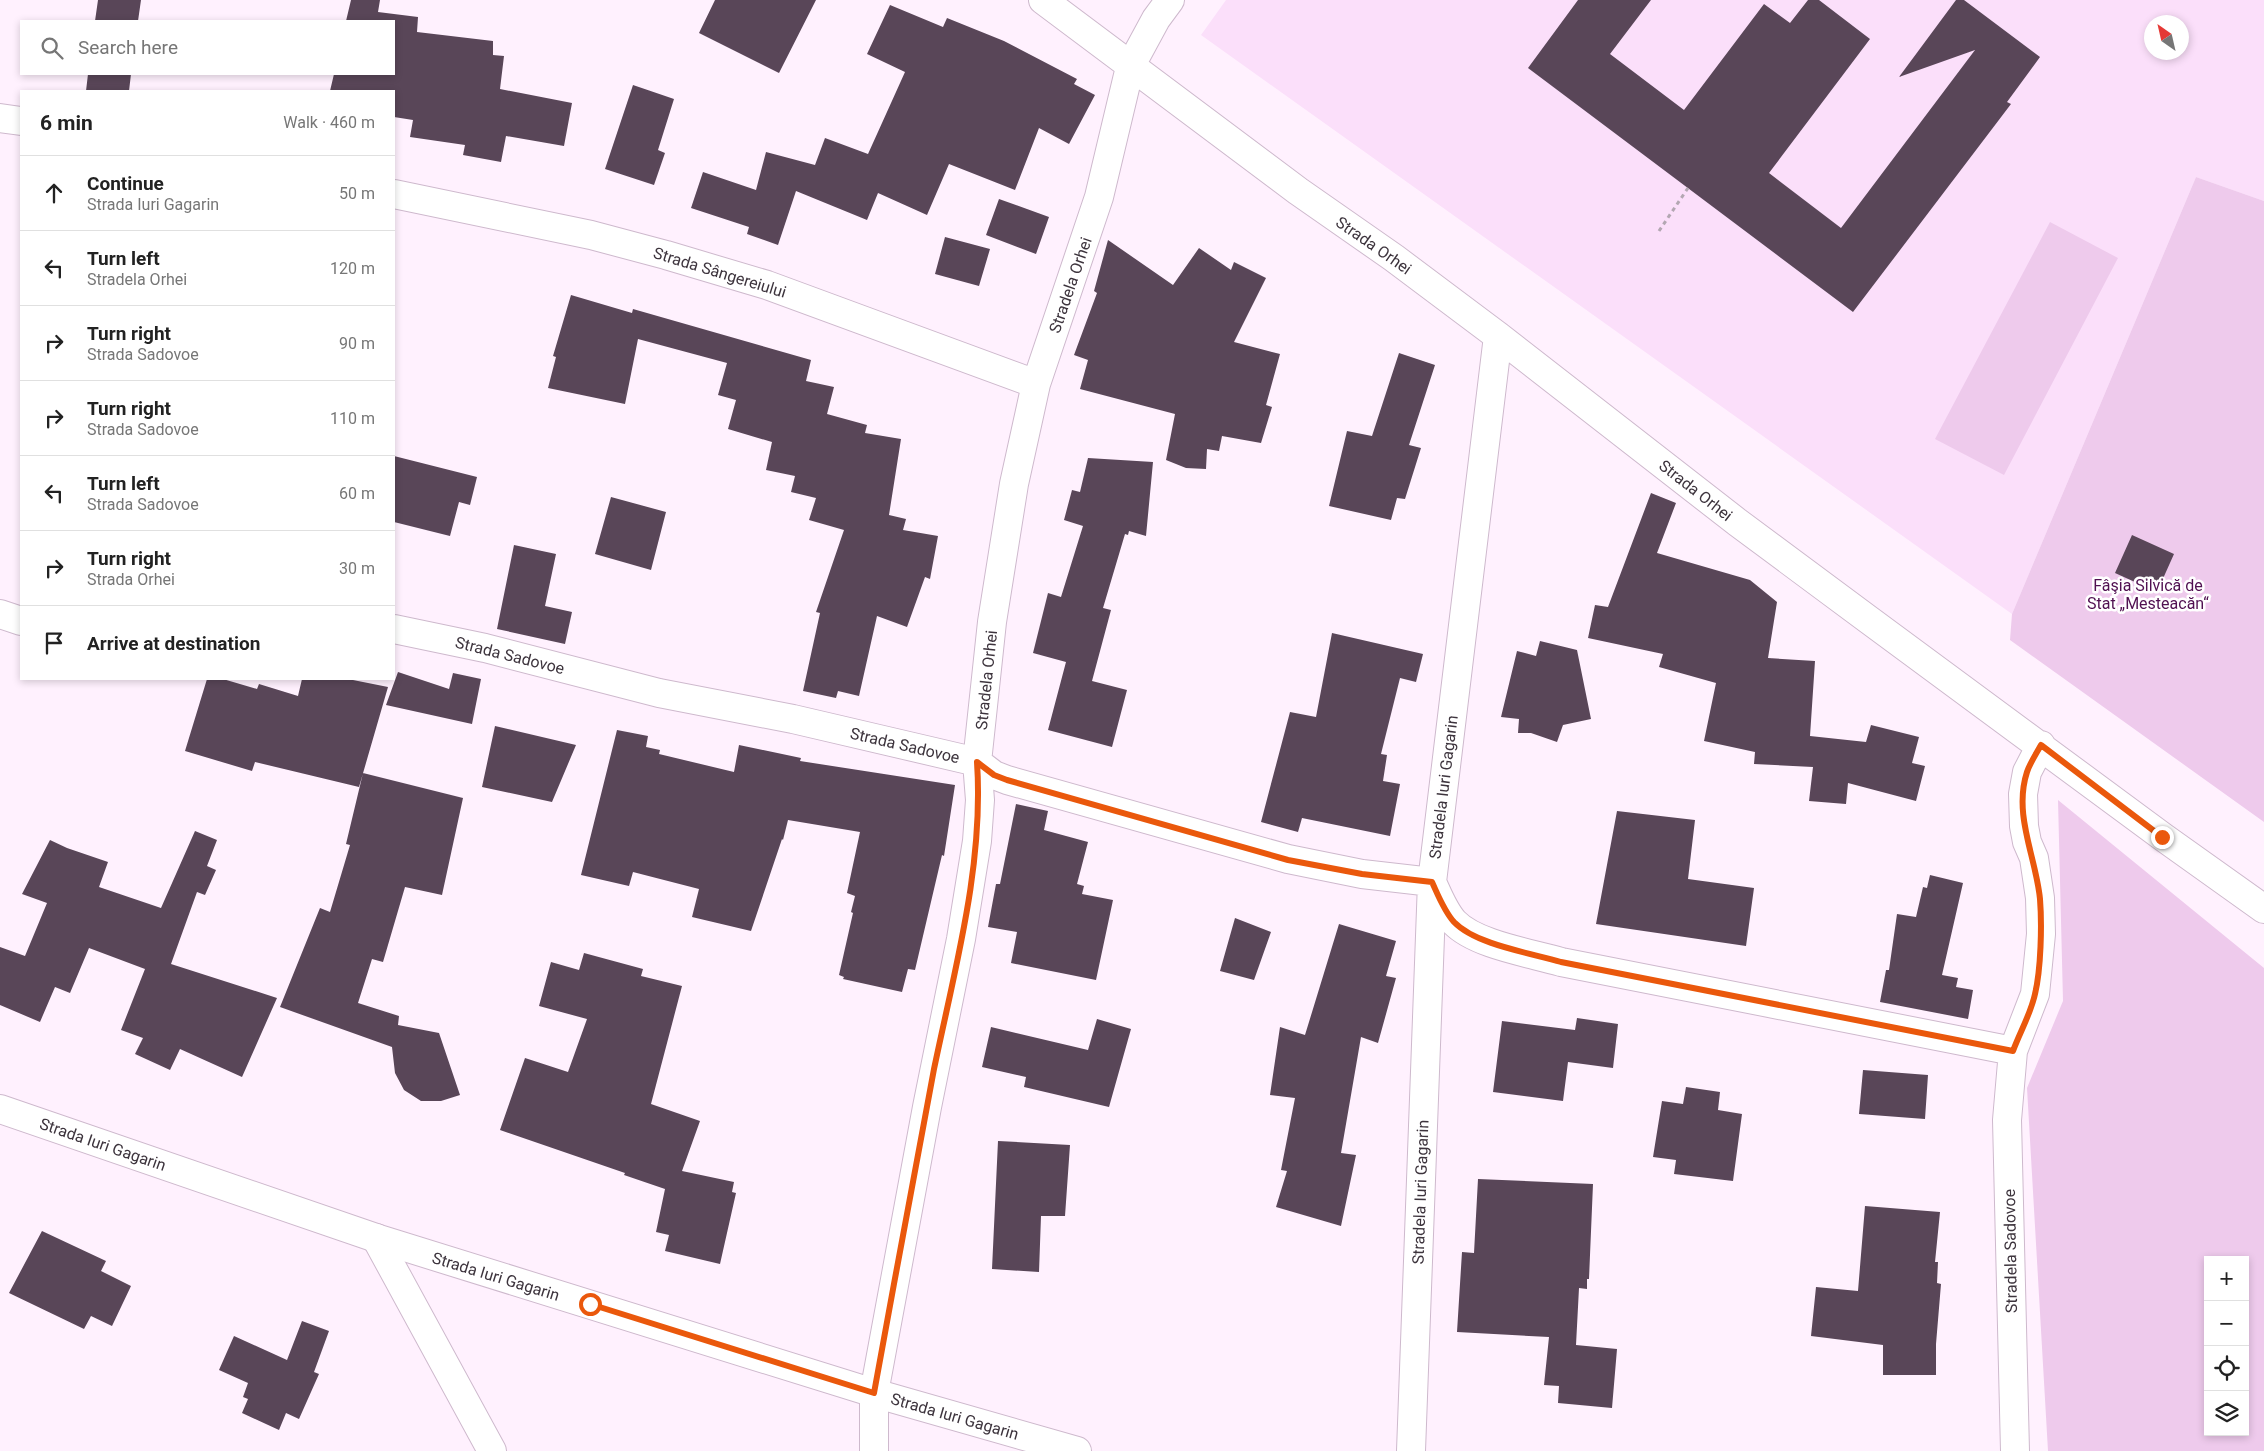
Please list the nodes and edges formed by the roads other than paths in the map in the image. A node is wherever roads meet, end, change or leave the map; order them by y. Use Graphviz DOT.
graph roads {
  1 [pos="1043,0"];
  2 [pos="1170,0"];
  3 [pos="1130,67"];
  4 [pos="0,118"];
  5 [pos="20,121"];
  6 [pos="395,194"];
  7 [pos="1498,336"];
  8 [pos="1036,384"];
  9 [pos="0,614"];
  10 [pos="20,621"];
  11 [pos="395,629"];
  12 [pos="2041,745"];
  13 [pos="977,762"];
  14 [pos="1432,882"];
  15 [pos="2264,909"];
  16 [pos="2013,1051"];
  17 [pos="0,1108"];
  18 [pos="376,1238"];
  19 [pos="874,1393"];
  20 [pos="492,1451"];
  21 [pos="874,1451"];
  22 [pos="1077,1451"];
  23 [pos="1411,1451"];
  24 [pos="2015,1451"];
  1 -- 3 [label="street, Strada Orhei"];
  2 -- 3 [label="street"];
  3 -- 7 [label="street, Strada Orhei"];
  3 -- 8 [label="street, Stradela Orhei"];
  4 -- 5 [label="street"];
  6 -- 8 [label="street, Strada Sângereiului"];
  7 -- 12 [label="street, Strada Orhei"];
  7 -- 14 [label="street, Stradela Iuri Gagarin"];
  8 -- 13 [label="street, Stradela Orhei"];
  9 -- 10 [label="street"];
  11 -- 13 [label="street, Strada Sadovoe"];
  12 -- 15 [label="street, Strada Orhei"];
  12 -- 16 [label="street"];
  13 -- 14 [label="street, Strada Sadovoe"];
  13 -- 19 [label="street, Stradela Orhei"];
  14 -- 16 [label="street"];
  14 -- 23 [label="street, Stradela Iuri Gagarin"];
  16 -- 24 [label="street, Stradela Sadovoe"];
  17 -- 18 [label="street, Strada Iuri Gagarin"];
  18 -- 19 [label="street, Strada Iuri Gagarin"];
  18 -- 20 [label="street"];
  19 -- 21 [label="street, Stradela Orhei"];
  19 -- 22 [label="street, Strada Iuri Gagarin"];
}
